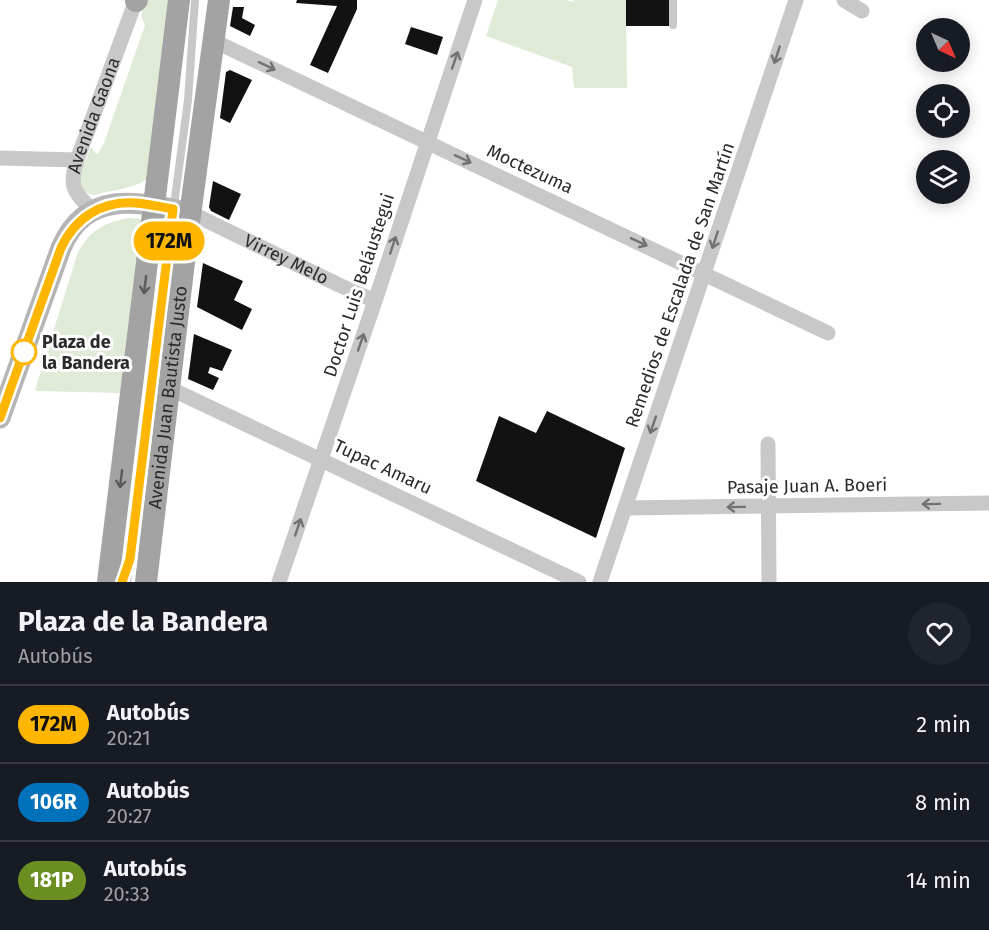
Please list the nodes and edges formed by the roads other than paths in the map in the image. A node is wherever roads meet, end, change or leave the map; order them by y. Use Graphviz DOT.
graph roads {
  1 [pos="136,0"];
  2 [pos="179,0"];
  3 [pos="195,0"];
  4 [pos="219,0"];
  5 [pos="475,0"];
  6 [pos="674,0"];
  7 [pos="796,0"];
  8 [pos="844,0"];
  9 [pos="862,11"];
  10 [pos="674,25"];
  11 [pos="214,41"];
  12 [pos="427,142"];
  13 [pos="0,158"];
  14 [pos="77,160"];
  15 [pos="173,210"];
  16 [pos="93,211"];
  17 [pos="704,274"];
  18 [pos="375,301"];
  19 [pos="828,333"];
  20 [pos="169,388"];
  21 [pos="1,414"];
  22 [pos="768,444"];
  23 [pos="321,459"];
  24 [pos="989,503"];
  25 [pos="768,506"];
  26 [pos="625,508"];
  27 [pos="130,559"];
  28 [pos="108,582"];
  29 [pos="122,582"];
  30 [pos="127,582"];
  31 [pos="146,582"];
  32 [pos="279,582"];
  33 [pos="579,582"];
  34 [pos="600,582"];
  35 [pos="769,582"];
  1 -- 14 [label="street, Avenida Gaona"];
  2 -- 15 [label="main road, Avenida Juan Bautista Justo"];
  3 -- 15 [label="lane"];
  4 -- 11 [label="main road, Avenida Juan Bautista Justo"];
  12 -- 5 [label="street, Doctor Luis Beláustegui, one-way"];
  6 -- 10 [label="lane"];
  7 -- 17 [label="street, Remedios de Escalada de San Martín, one-way"];
  8 -- 9 [label="street"];
  11 -- 12 [label="street, Moctezuma, one-way"];
  11 -- 15 [label="main road, Avenida Juan Bautista Justo"];
  12 -- 17 [label="street, Moctezuma, one-way"];
  18 -- 12 [label="street, Doctor Luis Beláustegui, one-way"];
  13 -- 14 [label="street"];
  14 -- 16 [label="street, Avenida Gaona"];
  15 -- 16 [label="main road, Virrey Melo"];
  15 -- 18 [label="street, Virrey Melo"];
  15 -- 20 [label="main road, Avenida Juan Bautista Justo"];
  15 -- 27 [label="lane"];
  15 -- 28 [label="main road, Avenida Juan Bautista Justo, one-way"];
  16 -- 21 [label="main road"];
  17 -- 19 [label="street, Moctezuma"];
  17 -- 26 [label="street, Remedios de Escalada de San Martín, one-way"];
  23 -- 18 [label="street, Doctor Luis Beláustegui, one-way"];
  20 -- 23 [label="street, Tupac Amaru"];
  20 -- 31 [label="main road, Avenida Juan Bautista Justo"];
  22 -- 25 [label="street"];
  32 -- 23 [label="street, Doctor Luis Beláustegui, one-way"];
  23 -- 33 [label="street, Tupac Amaru"];
  24 -- 25 [label="street, Pasaje Juan A. Boeri, one-way"];
  25 -- 26 [label="street, Pasaje Juan A. Boeri, one-way"];
  25 -- 35 [label="street"];
  26 -- 34 [label="street, Remedios de Escalada de San Martín"];
  27 -- 29 [label="lane"];
  27 -- 30 [label="lane"];
}
